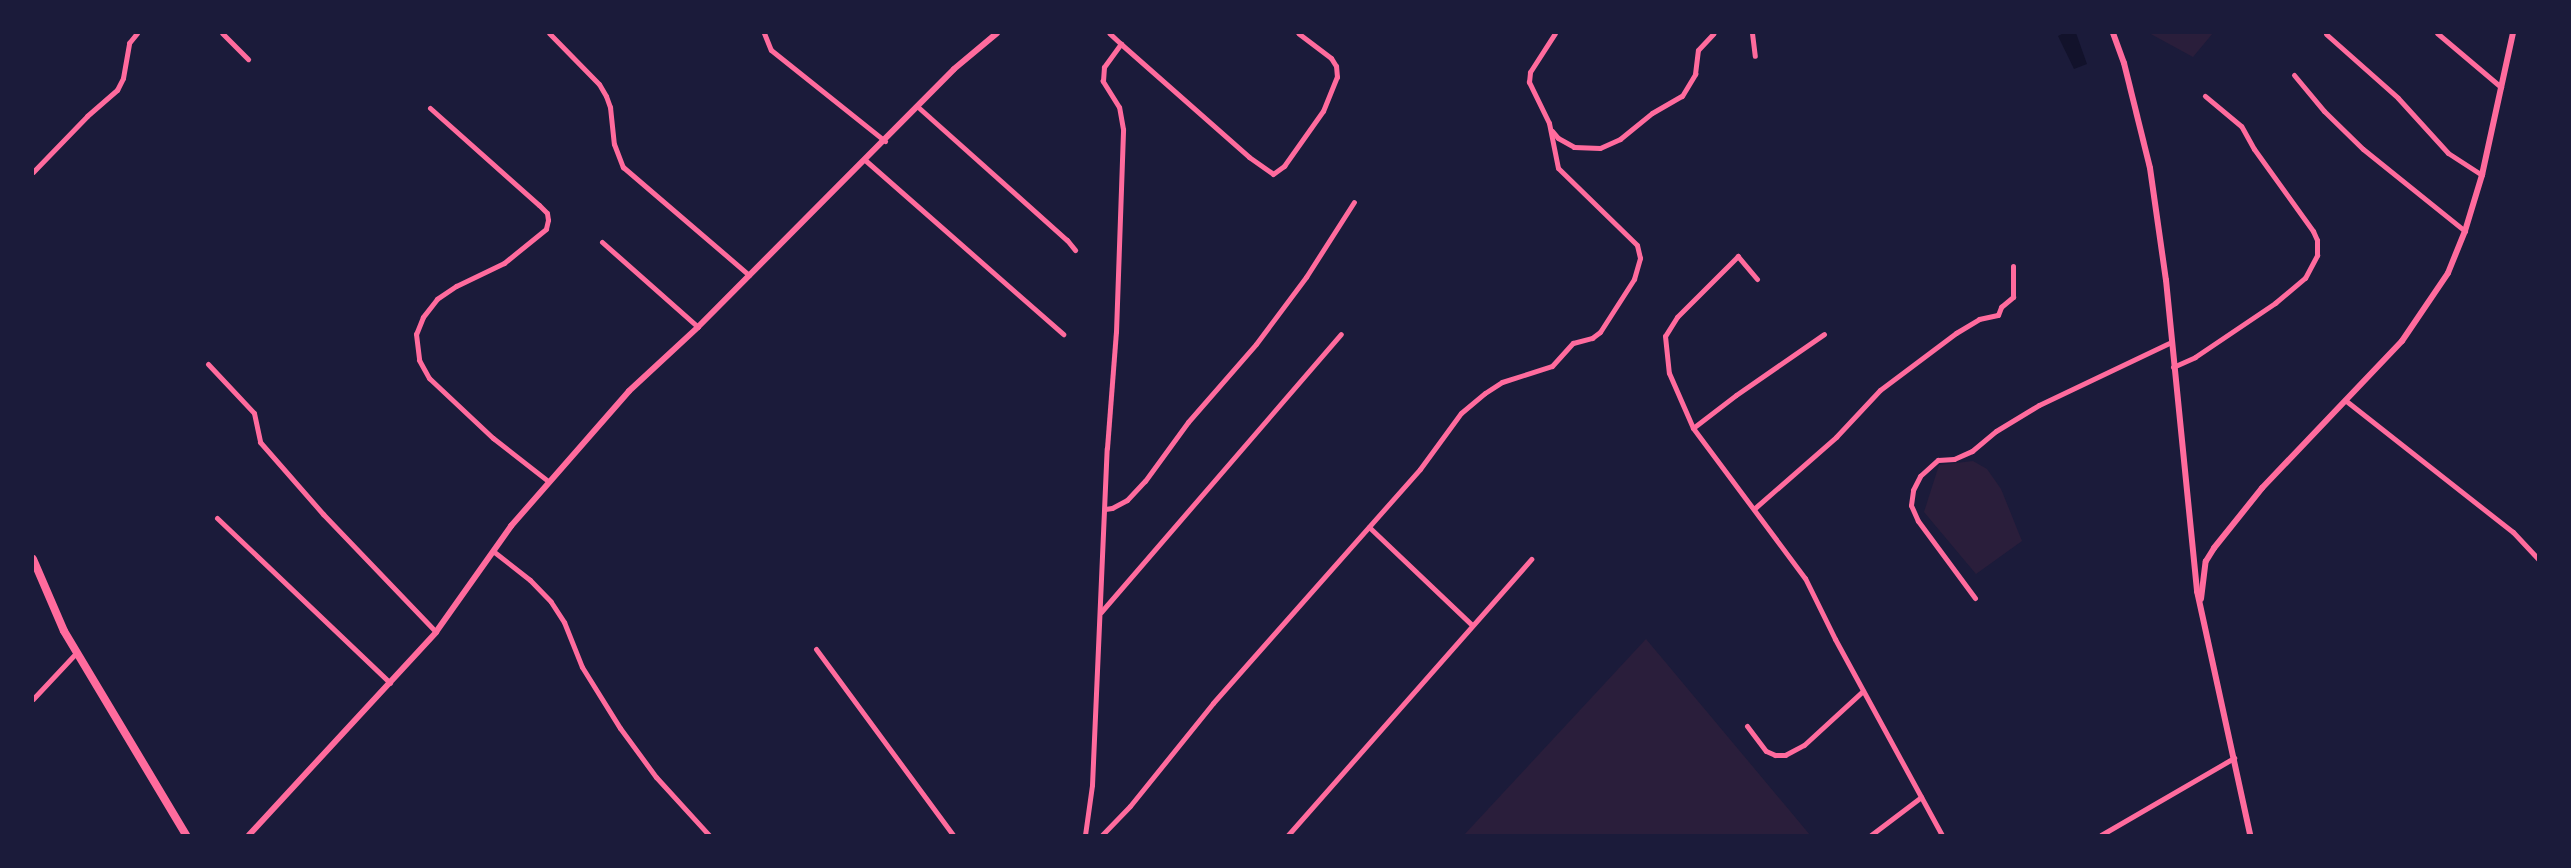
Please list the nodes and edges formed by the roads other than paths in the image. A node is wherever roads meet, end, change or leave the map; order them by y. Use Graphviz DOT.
graph roads {
  1 [pos="137,33"];
  2 [pos="222,33"];
  3 [pos="549,33"];
  4 [pos="764,33"];
  5 [pos="997,33"];
  6 [pos="1109,33"];
  7 [pos="1298,33"];
  8 [pos="1555,33"];
  9 [pos="1713,33"];
  10 [pos="1752,33"];
  11 [pos="2113,33"];
  12 [pos="2437,33"];
  13 [pos="2513,33"];
  14 [pos="2326,34"];
  15 [pos="1121,44"];
  16 [pos="1755,56"];
  17 [pos="248,59"];
  18 [pos="2294,75"];
  19 [pos="2501,87"];
  20 [pos="2205,96"];
  21 [pos="918,107"];
  22 [pos="430,108"];
  23 [pos="1551,130"];
  24 [pos="885,141"];
  25 [pos="865,160"];
  26 [pos="33,172"];
  27 [pos="2482,175"];
  28 [pos="1354,202"];
  29 [pos="2465,231"];
  30 [pos="602,242"];
  31 [pos="1075,250"];
  32 [pos="2013,266"];
  33 [pos="749,275"];
  34 [pos="1757,279"];
  35 [pos="698,327"];
  36 [pos="1063,334"];
  37 [pos="1341,334"];
  38 [pos="1824,334"];
  39 [pos="2171,342"];
  40 [pos="208,364"];
  41 [pos="2174,367"];
  42 [pos="2345,400"];
  43 [pos="1693,428"];
  44 [pos="548,482"];
  45 [pos="1755,508"];
  46 [pos="1105,509"];
  47 [pos="217,518"];
  48 [pos="1369,527"];
  49 [pos="493,551"];
  50 [pos="33,559"];
  51 [pos="2538,559"];
  52 [pos="1531,560"];
  53 [pos="1975,598"];
  54 [pos="2201,604"];
  55 [pos="1100,613"];
  56 [pos="1472,625"];
  57 [pos="436,632"];
  58 [pos="816,649"];
  59 [pos="76,653"];
  60 [pos="390,684"];
  61 [pos="1863,692"];
  62 [pos="33,699"];
  63 [pos="1747,726"];
  64 [pos="2234,758"];
  65 [pos="1921,797"];
  66 [pos="186,835"];
  67 [pos="249,835"];
  68 [pos="709,835"];
  69 [pos="953,835"];
  70 [pos="1085,835"];
  71 [pos="1102,835"];
  72 [pos="1288,835"];
  73 [pos="1871,835"];
  74 [pos="1942,835"];
  75 [pos="2101,835"];
  76 [pos="2250,835"];
  1 -- 26 [label="street"];
  2 -- 17 [label="street"];
  3 -- 33 [label="street"];
  4 -- 24 [label="street"];
  5 -- 21 [label="street"];
  6 -- 15 [label="street"];
  7 -- 15 [label="street"];
  8 -- 23 [label="street"];
  9 -- 23 [label="street"];
  10 -- 16 [label="street"];
  11 -- 39 [label="street"];
  12 -- 19 [label="street"];
  13 -- 19 [label="street"];
  14 -- 27 [label="street"];
  15 -- 46 [label="street"];
  18 -- 29 [label="street"];
  19 -- 27 [label="street"];
  20 -- 41 [label="street"];
  21 -- 24 [label="street"];
  21 -- 31 [label="street"];
  22 -- 44 [label="street"];
  23 -- 48 [label="street"];
  24 -- 25 [label="street"];
  25 -- 33 [label="street"];
  25 -- 36 [label="street"];
  27 -- 29 [label="street"];
  28 -- 46 [label="street"];
  29 -- 42 [label="street"];
  30 -- 35 [label="street"];
  32 -- 45 [label="street"];
  33 -- 35 [label="street"];
  34 -- 43 [label="street"];
  35 -- 44 [label="street"];
  37 -- 55 [label="street"];
  38 -- 43 [label="street"];
  39 -- 41 [label="street"];
  39 -- 53 [label="street"];
  40 -- 57 [label="street"];
  41 -- 54 [label="street"];
  42 -- 51 [label="street"];
  42 -- 54 [label="street"];
  43 -- 45 [label="street"];
  44 -- 49 [label="street"];
  45 -- 61 [label="street"];
  46 -- 55 [label="street"];
  47 -- 60 [label="street"];
  48 -- 56 [label="street"];
  48 -- 71 [label="street"];
  49 -- 57 [label="street"];
  49 -- 68 [label="street"];
  50 -- 59 [label="highway"];
  52 -- 56 [label="street"];
  54 -- 64 [label="street"];
  55 -- 70 [label="street"];
  56 -- 72 [label="street"];
  57 -- 60 [label="street"];
  58 -- 69 [label="street"];
  59 -- 62 [label="street"];
  59 -- 66 [label="highway"];
  60 -- 67 [label="street"];
  61 -- 63 [label="street"];
  61 -- 65 [label="street"];
  64 -- 75 [label="street"];
  64 -- 76 [label="street"];
  65 -- 73 [label="street"];
  65 -- 74 [label="street"];
}
